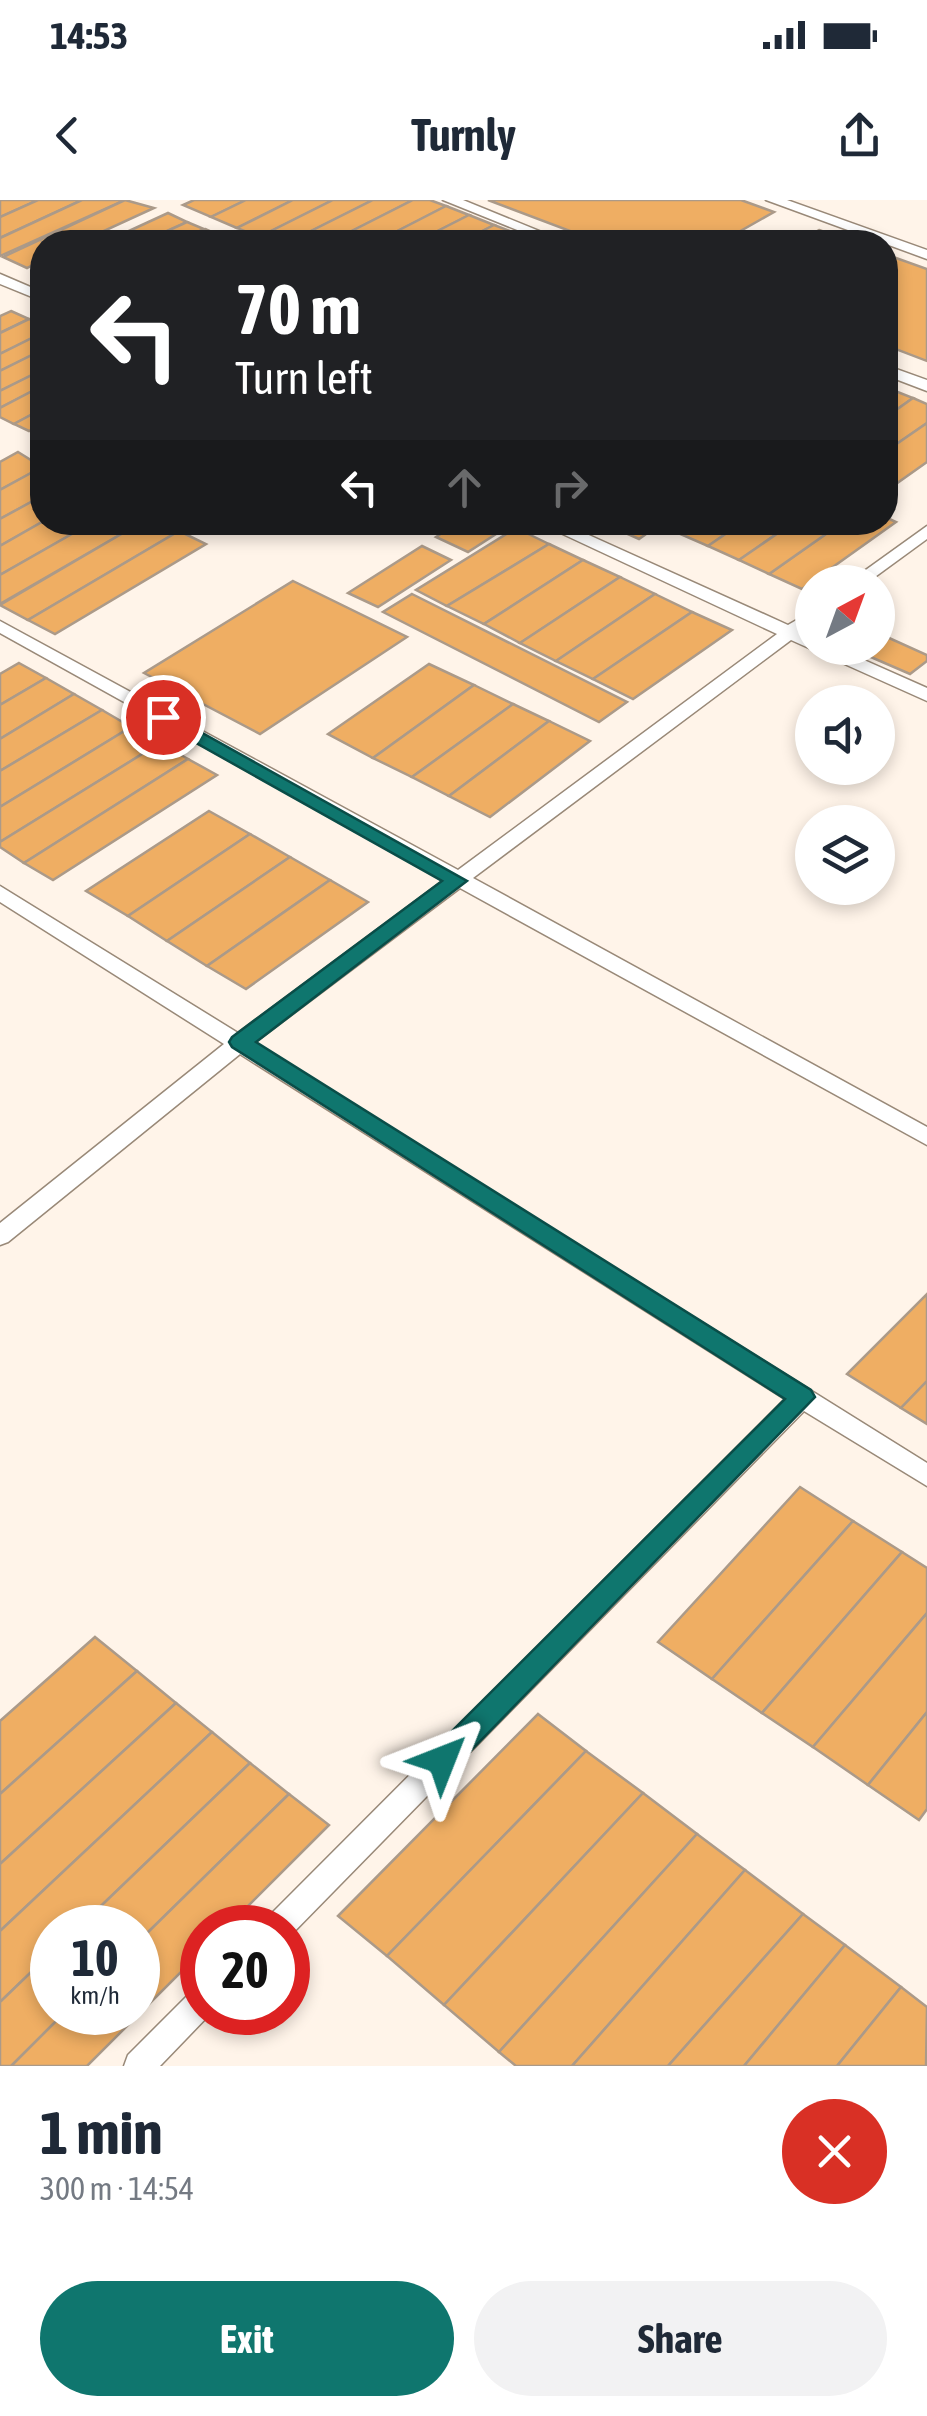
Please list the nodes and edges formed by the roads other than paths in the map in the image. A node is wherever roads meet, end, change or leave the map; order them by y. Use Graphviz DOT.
graph roads {
  1 [pos="450,200"];
  2 [pos="773,200"];
  3 [pos="527,230"];
  4 [pos="857,230"];
  5 [pos="898,245"];
  6 [pos="927,255"];
  7 [pos="3,283"];
  8 [pos="30,293"];
  9 [pos="898,375"];
  10 [pos="927,386"];
  11 [pos="927,530"];
  12 [pos="574,535"];
  13 [pos="880,565"];
  14 [pos="0,626"];
  15 [pos="795,628"];
  16 [pos="790,632"];
  17 [pos="795,634"];
  18 [pos="861,665"];
  19 [pos="927,695"];
  20 [pos="457,881"];
  21 [pos="0,893"];
  22 [pos="240,1042"];
  23 [pos="927,1136"];
  24 [pos="0,1236"];
  25 [pos="802,1397"];
  26 [pos="927,1476"];
  27 [pos="299,1905"];
  28 [pos="180,2024"];
  29 [pos="139,2066"];
  1 -- 3 [label="lane"];
  2 -- 4 [label="lane"];
  5 -- 6 [label="lane"];
  7 -- 8 [label="lane"];
  9 -- 10 [label="lane"];
  11 -- 13 [label="lane"];
  12 -- 16 [label="lane"];
  14 -- 20 [label="lane"];
  15 -- 16 [label="lane"];
  16 -- 17 [label="lane"];
  16 -- 20 [label="lane"];
  18 -- 19 [label="lane"];
  20 -- 22 [label="lane"];
  20 -- 23 [label="lane"];
  21 -- 22 [label="lane"];
  22 -- 24 [label="lane"];
  22 -- 25 [label="lane"];
  25 -- 26 [label="lane"];
  25 -- 27 [label="lane"];
  28 -- 29 [label="lane"];
}
